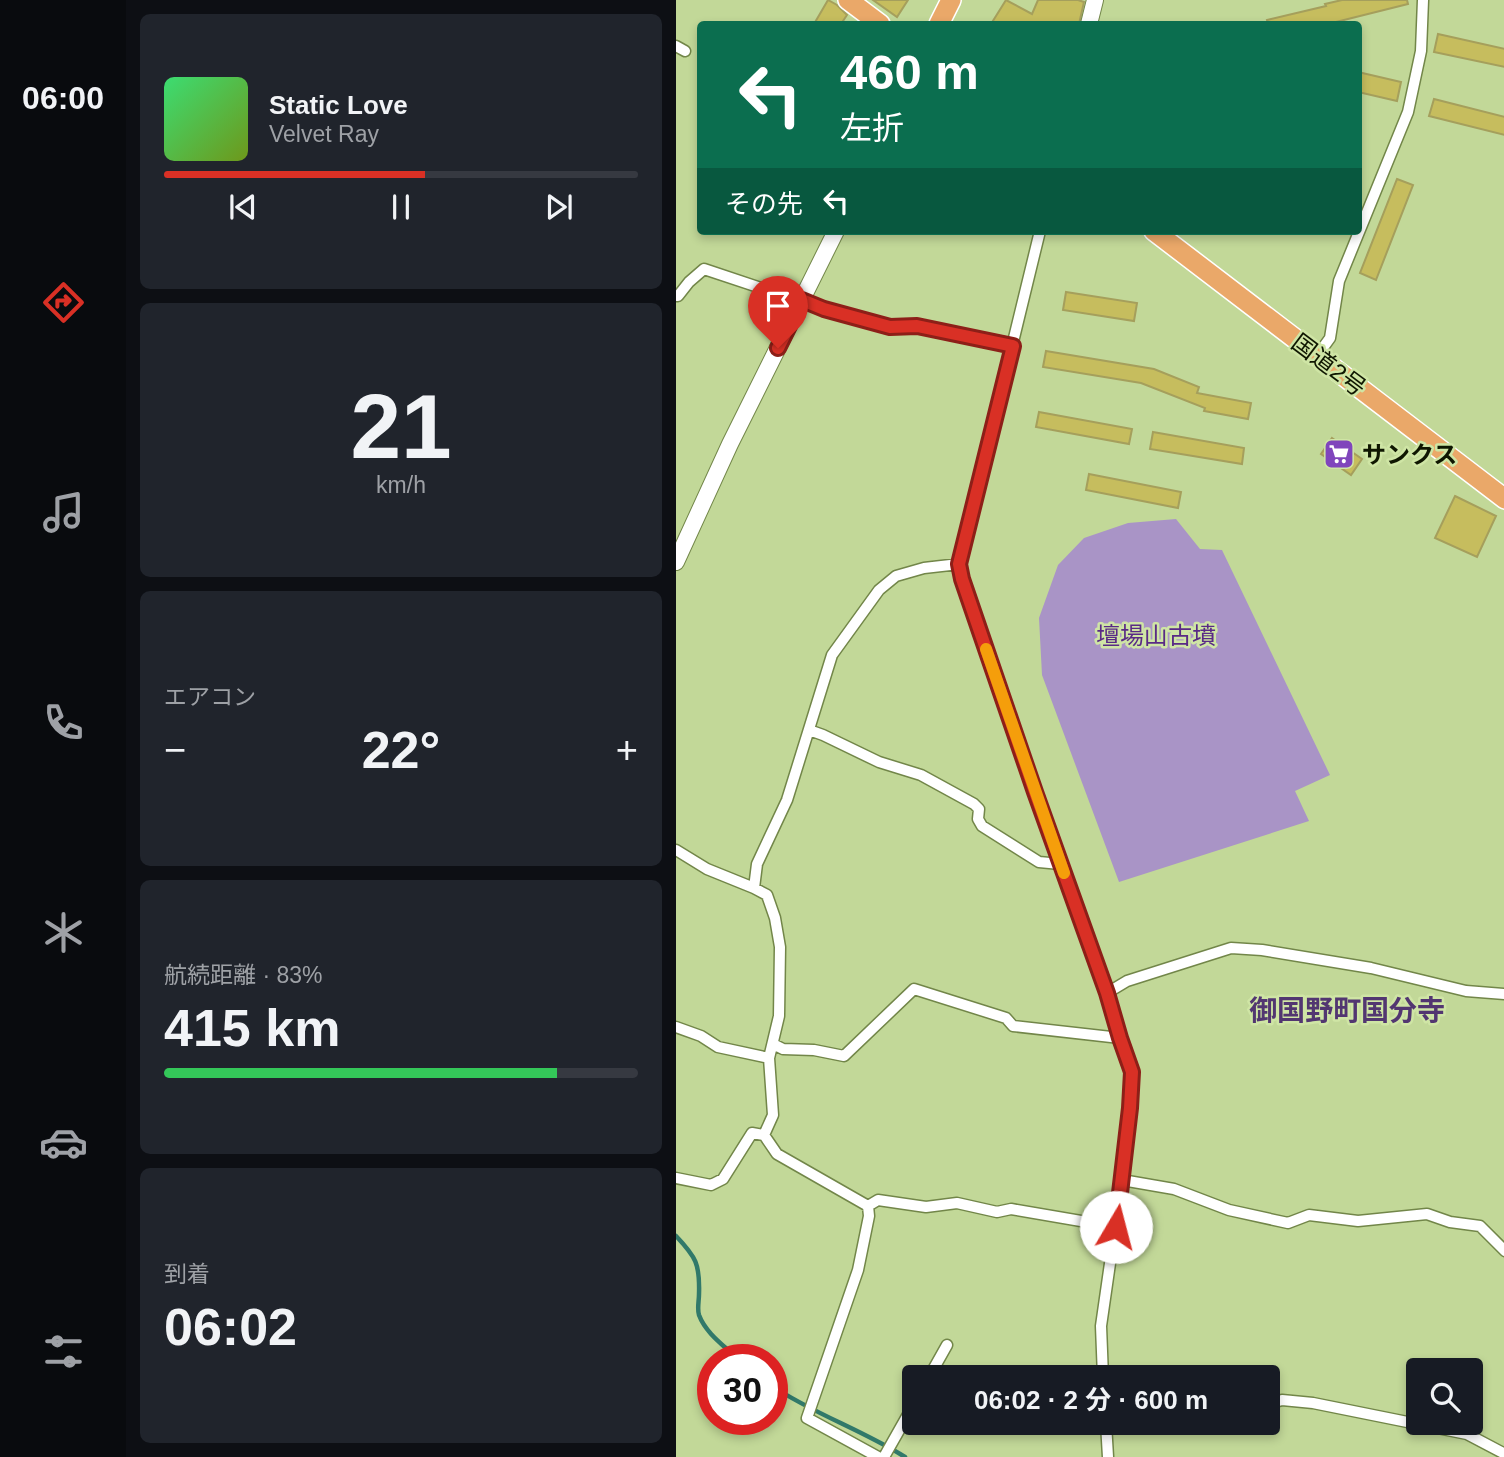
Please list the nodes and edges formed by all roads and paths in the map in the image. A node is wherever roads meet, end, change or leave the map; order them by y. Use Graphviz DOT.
graph roads {
  1 [pos="848,0"];
  2 [pos="951,0"];
  3 [pos="1095,0"];
  4 [pos="1423,0"];
  5 [pos="876,21"];
  6 [pos="940,21"];
  7 [pos="1090,21"];
  8 [pos="1362,225"];
  9 [pos="834,235"];
  10 [pos="1039,235"];
  11 [pos="1159,235"];
  12 [pos="1358,235"];
  13 [pos="676,296"];
  14 [pos="802,300"];
  15 [pos="1013,346"];
  16 [pos="1318,356"];
  17 [pos="1504,499"];
  18 [pos="677,556"];
  19 [pos="959,564"];
  20 [pos="809,730"];
  21 [pos="676,850"];
  22 [pos="1060,864"];
  23 [pos="754,888"];
  24 [pos="1107,993"];
  25 [pos="1504,994"];
  26 [pos="676,1027"];
  27 [pos="1120,1038"];
  28 [pos="773,1044"];
  29 [pos="769,1058"];
  30 [pos="764,1135"];
  31 [pos="676,1178"];
  32 [pos="1122,1180"];
  33 [pos="868,1206"];
  34 [pos="1116,1227"];
  35 [pos="1504,1251"];
  36 [pos="947,1345"];
  37 [pos="936,1365"];
  38 [pos="1103,1365"];
  39 [pos="1280,1401"];
  40 [pos="902,1425"];
  41 [pos="1107,1435"];
  42 [pos="1504,1454"];
  43 [pos="878,1457"];
  44 [pos="884,1457"];
  45 [pos="1108,1457"];
  1 -- 5 [label="highway"];
  2 -- 6 [label="highway"];
  3 -- 7 [label="main road"];
  4 -- 8 [label="street"];
  9 -- 14 [label="main road"];
  10 -- 15 [label="street"];
  11 -- 16 [label="highway, 国道2号"];
  12 -- 16 [label="street"];
  13 -- 14 [label="street"];
  14 -- 15 [label="street"];
  14 -- 18 [label="main road"];
  15 -- 19 [label="street"];
  16 -- 17 [label="highway, 国道2号"];
  19 -- 20 [label="street"];
  19 -- 22 [label="street"];
  20 -- 22 [label="street"];
  20 -- 23 [label="street"];
  21 -- 23 [label="street"];
  22 -- 24 [label="street"];
  23 -- 28 [label="street"];
  24 -- 25 [label="street"];
  24 -- 27 [label="street"];
  26 -- 29 [label="street"];
  27 -- 28 [label="street"];
  27 -- 32 [label="street"];
  28 -- 29 [label="street"];
  29 -- 30 [label="street"];
  30 -- 31 [label="street"];
  30 -- 33 [label="street"];
  32 -- 34 [label="street"];
  32 -- 35 [label="street"];
  33 -- 34 [label="street"];
  33 -- 43 [label="street"];
  34 -- 38 [label="street"];
  36 -- 37 [label="street"];
  39 -- 42 [label="street"];
  40 -- 44 [label="street"];
  41 -- 45 [label="street"];
}
